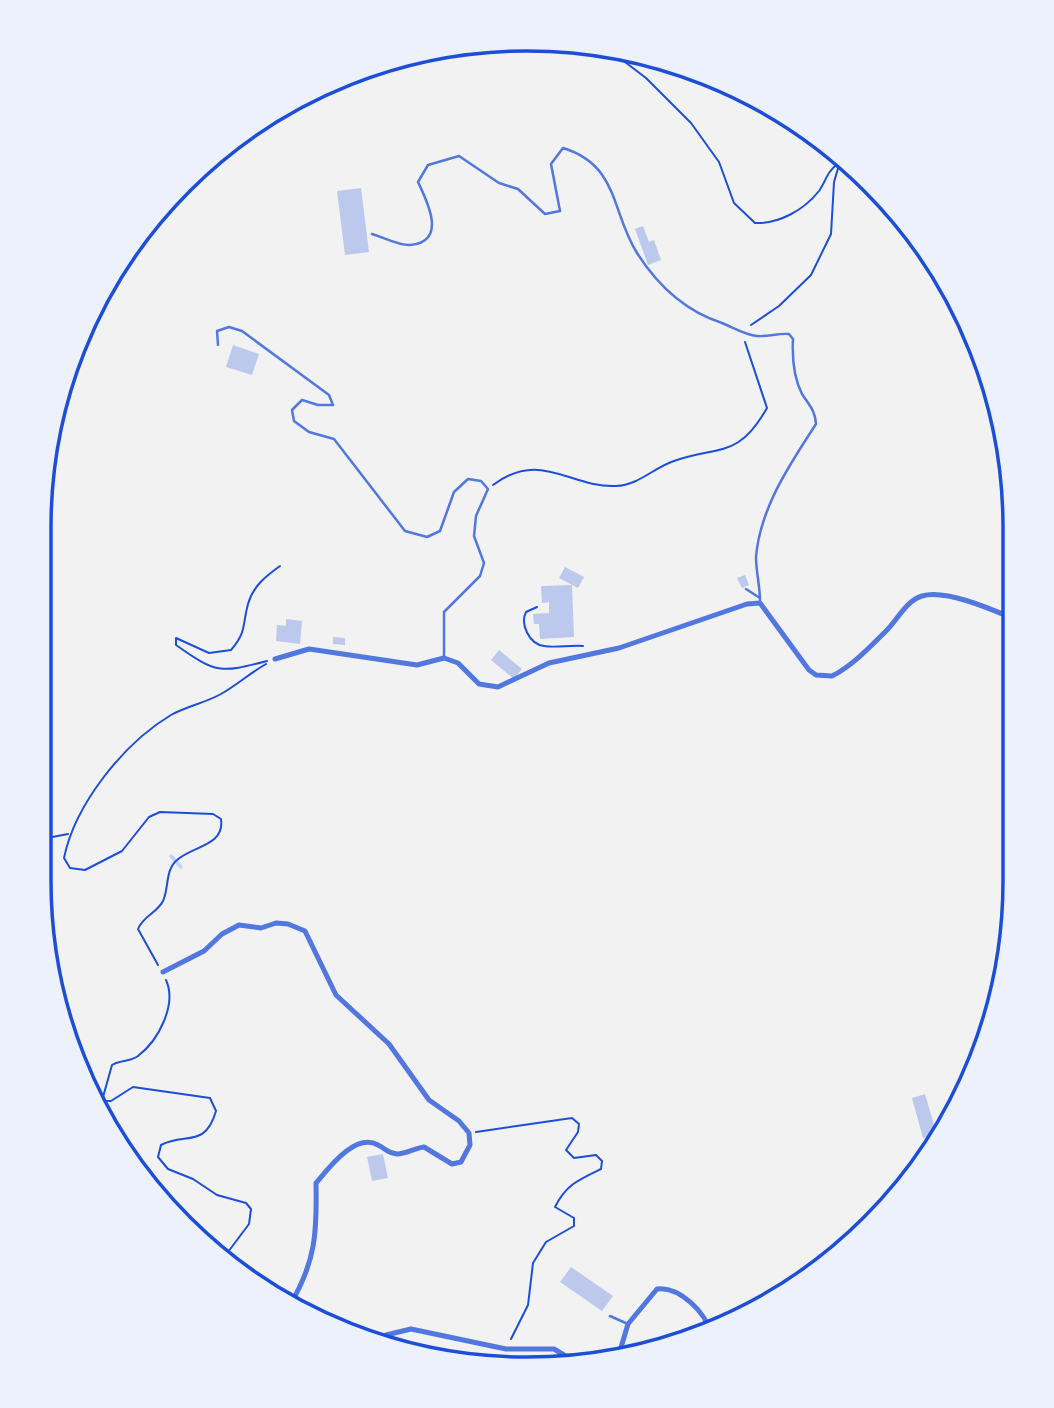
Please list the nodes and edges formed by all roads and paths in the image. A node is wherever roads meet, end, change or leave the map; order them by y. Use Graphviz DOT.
graph roads {
  1 [pos="623,61"];
  2 [pos="837,165"];
  3 [pos="838,167"];
  4 [pos="372,234"];
  5 [pos="745,331"];
  6 [pos="218,345"];
  7 [pos="488,489"];
  8 [pos="280,566"];
  9 [pos="746,589"];
  10 [pos="760,601"];
  11 [pos="537,607"];
  12 [pos="1003,614"];
  13 [pos="594,646"];
  14 [pos="444,657"];
  15 [pos="275,659"];
  16 [pos="69,834"];
  17 [pos="51,837"];
  18 [pos="163,972"];
  19 [pos="103,1098"];
  20 [pos="105,1101"];
  21 [pos="469,1133"];
  22 [pos="228,1251"];
  23 [pos="295,1297"];
  24 [pos="610,1316"];
  25 [pos="706,1322"];
  26 [pos="628,1324"];
  27 [pos="386,1335"];
  28 [pos="621,1348"];
  29 [pos="506,1349"];
  30 [pos="565,1355"];
  1 -- 2 [label="path"];
  3 -- 5 [label="path"];
  4 -- 5 [label="lane"];
  5 -- 7 [label="path"];
  5 -- 10 [label="lane"];
  6 -- 7 [label="lane"];
  7 -- 14 [label="lane"];
  8 -- 15 [label="path"];
  9 -- 10 [label="lane"];
  10 -- 12 [label="street"];
  10 -- 14 [label="street"];
  11 -- 13 [label="path"];
  14 -- 15 [label="street"];
  15 -- 16 [label="path"];
  16 -- 17 [label="path"];
  16 -- 18 [label="path"];
  18 -- 19 [label="path"];
  18 -- 21 [label="street"];
  20 -- 22 [label="path"];
  21 -- 23 [label="street"];
  21 -- 29 [label="path"];
  24 -- 26 [label="lane"];
  25 -- 26 [label="street"];
  26 -- 28 [label="street"];
  27 -- 29 [label="street"];
  29 -- 30 [label="street"];
}
